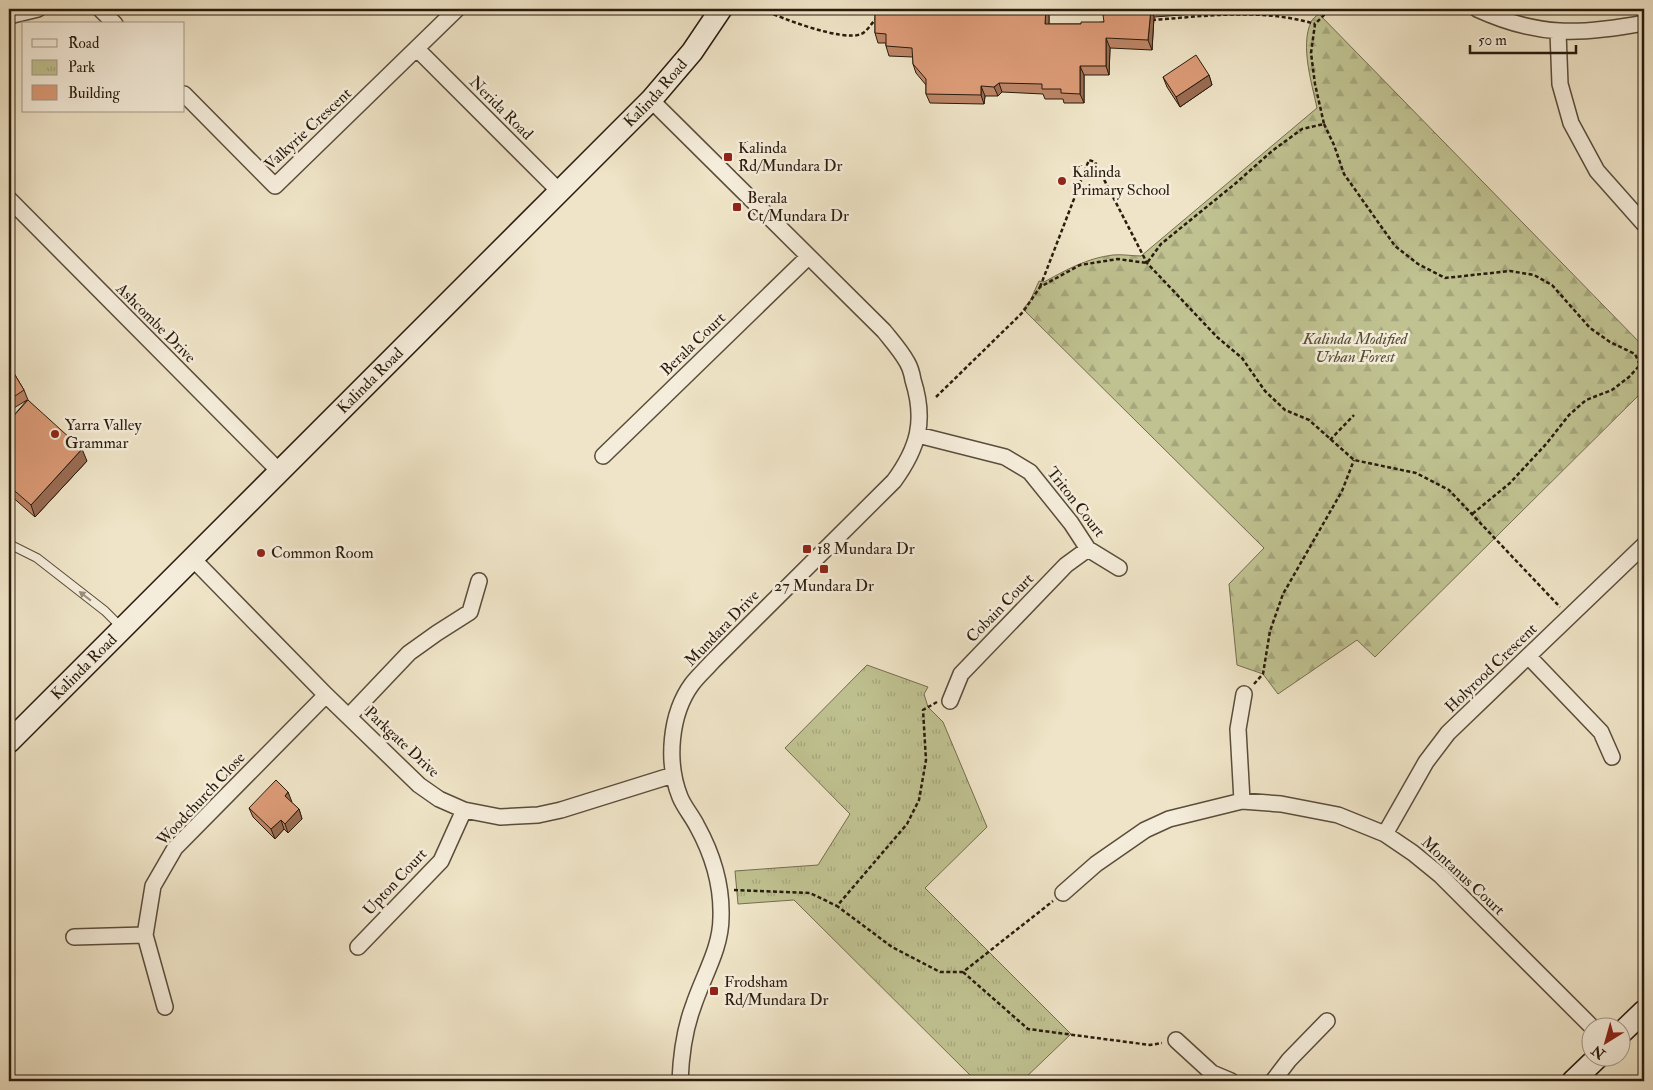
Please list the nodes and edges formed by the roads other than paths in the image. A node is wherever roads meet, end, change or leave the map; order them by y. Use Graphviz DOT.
graph roads {
  1 [pos="38,9"];
  2 [pos="100,9"];
  3 [pos="457,9"];
  4 [pos="721,9"];
  5 [pos="1477,9"];
  6 [pos="9,16"];
  7 [pos="113,22"];
  8 [pos="1644,23"];
  9 [pos="1558,32"];
  10 [pos="417,49"];
  11 [pos="185,95"];
  12 [pos="651,100"];
  13 [pos="560,192"];
  14 [pos="9,199"];
  15 [pos="1644,224"];
  16 [pos="808,257"];
  17 [pos="918,435"];
  18 [pos="603,456"];
  19 [pos="279,471"];
  20 [pos="9,544"];
  21 [pos="1644,545"];
  22 [pos="1088,549"];
  23 [pos="192,558"];
  24 [pos="1119,568"];
  25 [pos="480,581"];
  26 [pos="122,628"];
  27 [pos="1529,657"];
  28 [pos="1244,694"];
  29 [pos="326,695"];
  30 [pos="950,701"];
  31 [pos="349,716"];
  32 [pos="9,742"];
  33 [pos="1612,757"];
  34 [pos="673,775"];
  35 [pos="1242,801"];
  36 [pos="464,810"];
  37 [pos="1385,834"];
  38 [pos="1063,893"];
  39 [pos="144,935"];
  40 [pos="74,937"];
  41 [pos="358,947"];
  42 [pos="165,1007"];
  43 [pos="1644,1011"];
  44 [pos="1583,1018"];
  45 [pos="1327,1021"];
  46 [pos="1630,1024"];
  47 [pos="1176,1040"];
  48 [pos="1587,1068"];
  49 [pos="680,1081"];
  50 [pos="1231,1081"];
  51 [pos="1273,1081"];
  52 [pos="1573,1081"];
  1 -- 6 [label="street"];
  2 -- 7 [label="street"];
  3 -- 10 [label="street, Valkyrie Crescent"];
  4 -- 12 [label="street, Kalinda Road"];
  5 -- 9 [label="street"];
  8 -- 9 [label="street"];
  9 -- 15 [label="street"];
  10 -- 11 [label="street, Valkyrie Crescent"];
  10 -- 13 [label="street, Nerida Road"];
  12 -- 13 [label="street, Kalinda Road"];
  12 -- 16 [label="street, Mundara Drive"];
  13 -- 19 [label="street, Kalinda Road"];
  14 -- 19 [label="street, Ashcombe Drive"];
  16 -- 17 [label="street, Mundara Drive"];
  16 -- 18 [label="street, Berala Court"];
  17 -- 22 [label="street, Triton Court"];
  17 -- 34 [label="street, Mundara Drive"];
  19 -- 23 [label="street, Kalinda Road"];
  26 -- 20 [label="lane, one-way"];
  21 -- 27 [label="street, Holyrood Crescent"];
  22 -- 24 [label="street, Triton Court"];
  22 -- 30 [label="street, Cobain Court"];
  23 -- 26 [label="street, Kalinda Road"];
  23 -- 29 [label="street, Parkgate Drive"];
  25 -- 31 [label="street"];
  26 -- 32 [label="street, Kalinda Road"];
  27 -- 33 [label="street"];
  27 -- 37 [label="street, Holyrood Crescent"];
  28 -- 35 [label="street"];
  29 -- 31 [label="street, Parkgate Drive"];
  29 -- 39 [label="street, Woodchurch Close"];
  31 -- 36 [label="street, Parkgate Drive"];
  34 -- 36 [label="street, Parkgate Drive"];
  34 -- 49 [label="street, Mundara Drive"];
  35 -- 37 [label="street, Montanus Court"];
  35 -- 38 [label="street, Montanus Court"];
  36 -- 41 [label="street, Upton Court"];
  37 -- 44 [label="street, Montanus Court"];
  39 -- 40 [label="street"];
  39 -- 42 [label="street, Woodchurch Close"];
  43 -- 46 [label="street"];
  45 -- 51 [label="street"];
  47 -- 50 [label="street"];
  48 -- 52 [label="street"];
}
